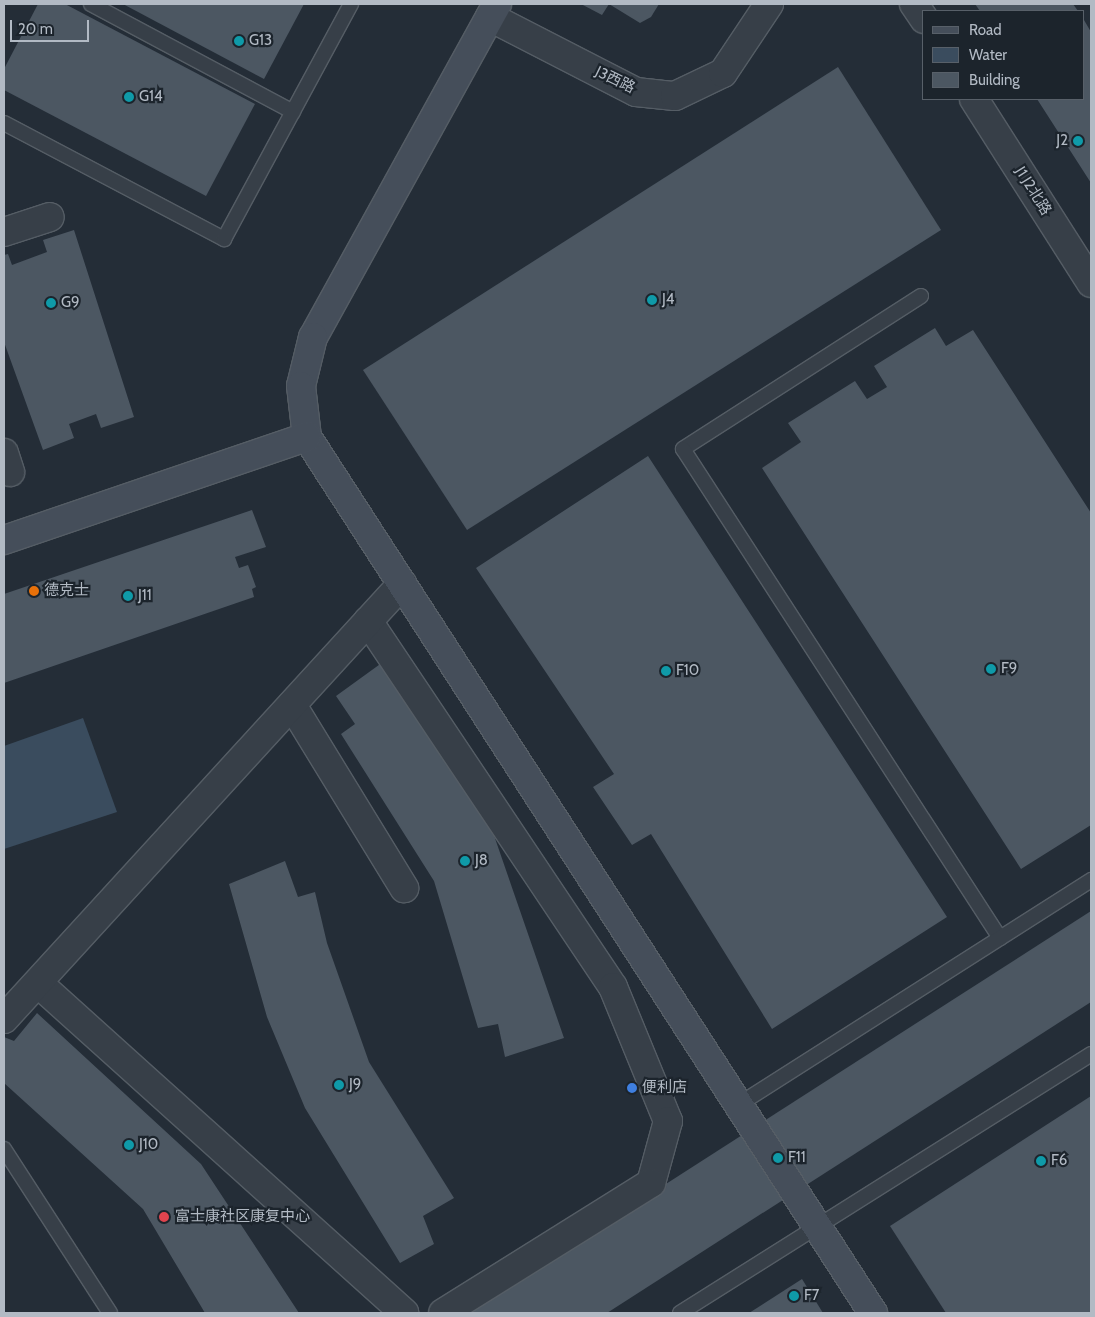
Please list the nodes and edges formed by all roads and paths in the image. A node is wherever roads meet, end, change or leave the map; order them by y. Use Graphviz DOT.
graph roads {
  1 [pos="91,4"];
  2 [pos="351,4"];
  3 [pos="769,4"];
  4 [pos="914,4"];
  5 [pos="494,10"];
  6 [pos="922,16"];
  7 [pos="975,100"];
  8 [pos="292,112"];
  9 [pos="4,123"];
  10 [pos="50,217"];
  11 [pos="4,232"];
  12 [pos="1091,283"];
  13 [pos="921,296"];
  14 [pos="307,437"];
  15 [pos="4,540"];
  16 [pos="402,584"];
  17 [pos="368,621"];
  18 [pos="292,705"];
  19 [pos="1091,880"];
  20 [pos="404,888"];
  21 [pos="1000,938"];
  22 [pos="38,983"];
  23 [pos="4,1019"];
  24 [pos="1091,1054"];
  25 [pos="738,1105"];
  26 [pos="4,1149"];
  27 [pos="817,1227"];
  28 [pos="110,1313"];
  29 [pos="404,1313"];
  30 [pos="443,1313"];
  31 [pos="680,1313"];
  32 [pos="873,1313"];
  1 -- 8 [label="lane"];
  2 -- 8 [label="lane"];
  3 -- 5 [label="street, J3西路"];
  4 -- 6 [label="street"];
  5 -- 14 [label="street"];
  7 -- 12 [label="street, J1 J2北路"];
  8 -- 9 [label="lane"];
  10 -- 11 [label="street"];
  13 -- 21 [label="lane"];
  14 -- 15 [label="street"];
  14 -- 16 [label="street"];
  16 -- 17 [label="street"];
  16 -- 25 [label="street"];
  17 -- 18 [label="street"];
  17 -- 30 [label="street"];
  18 -- 20 [label="street"];
  18 -- 22 [label="street"];
  19 -- 21 [label="lane"];
  21 -- 25 [label="lane"];
  22 -- 23 [label="street"];
  22 -- 29 [label="street"];
  24 -- 27 [label="lane"];
  25 -- 27 [label="street"];
  26 -- 28 [label="lane"];
  27 -- 31 [label="lane"];
  27 -- 32 [label="street"];
}
